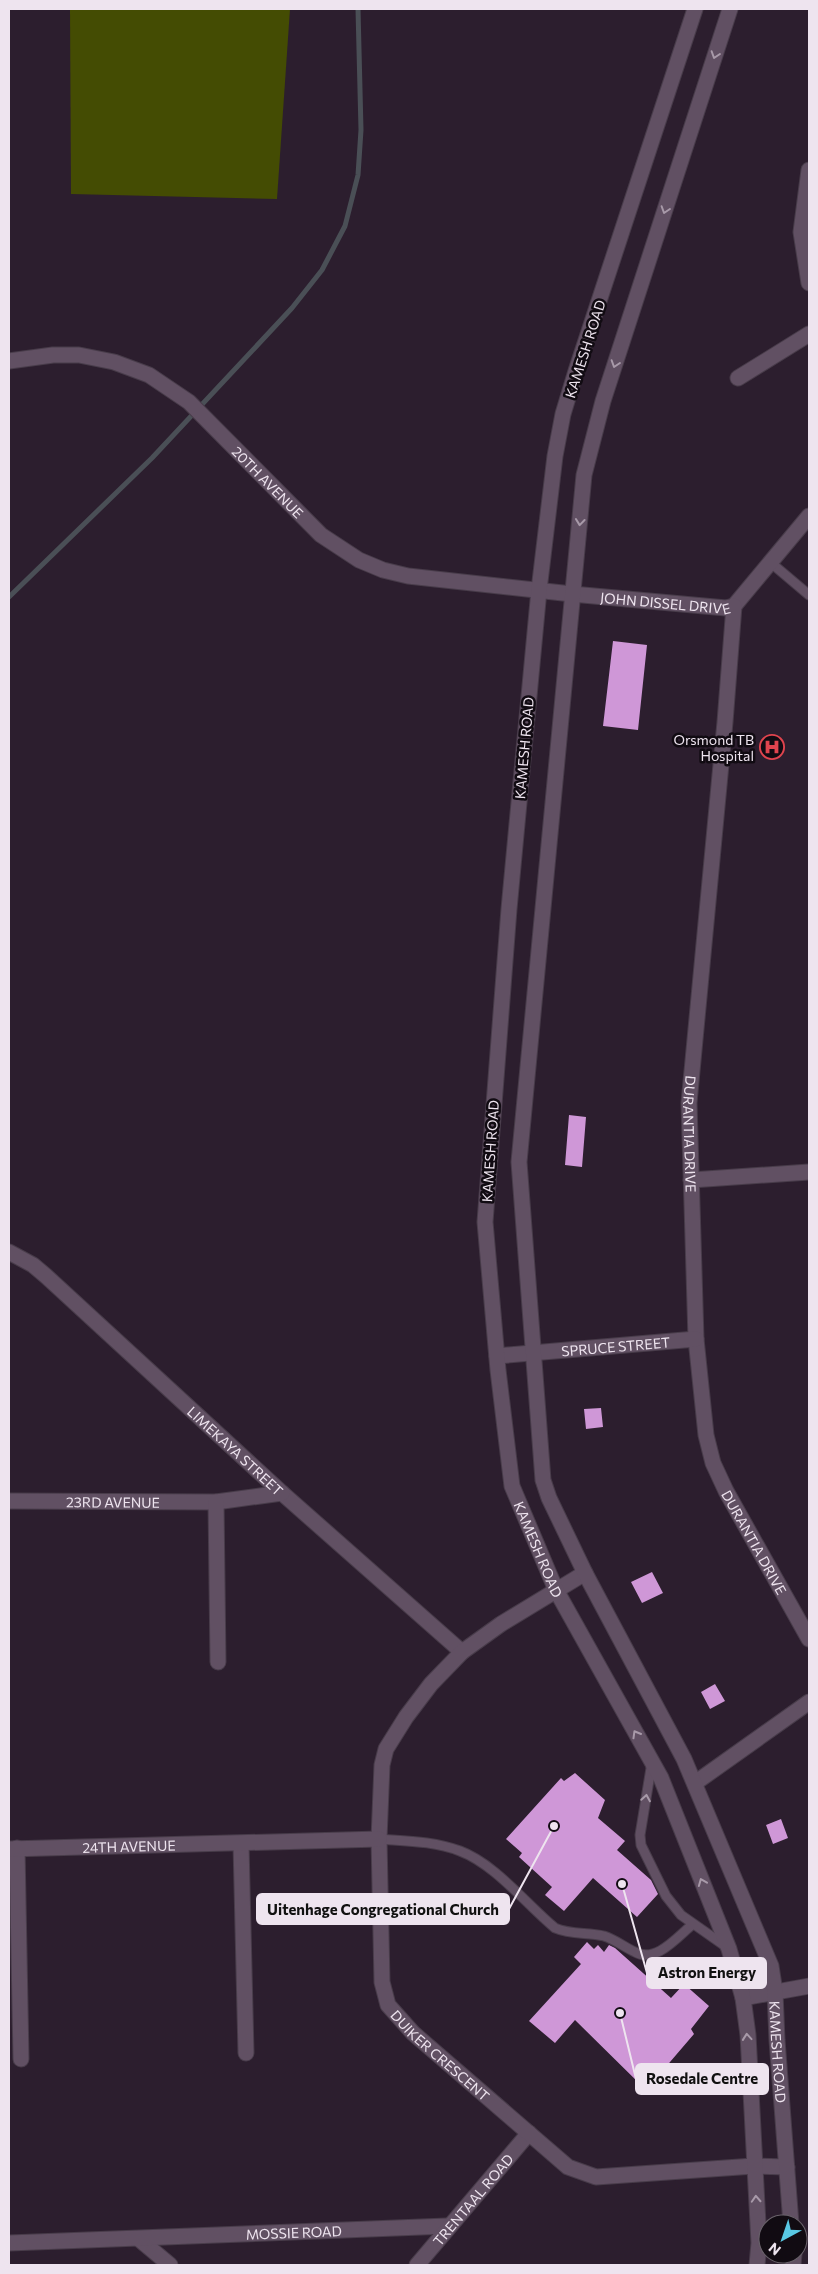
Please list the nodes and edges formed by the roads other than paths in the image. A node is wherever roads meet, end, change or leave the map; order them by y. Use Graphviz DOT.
graph roads {
  1 [pos="695,9"];
  2 [pos="730,9"];
  3 [pos="809,170"];
  4 [pos="809,282"];
  5 [pos="809,334"];
  6 [pos="9,361"];
  7 [pos="738,378"];
  8 [pos="809,516"];
  9 [pos="770,562"];
  10 [pos="539,590"];
  11 [pos="572,594"];
  12 [pos="809,594"];
  13 [pos="734,606"];
  14 [pos="809,1172"];
  15 [pos="691,1180"];
  16 [pos="9,1252"];
  17 [pos="696,1340"];
  18 [pos="535,1354"];
  19 [pos="497,1356"];
  20 [pos="282,1493"];
  21 [pos="9,1501"];
  22 [pos="216,1502"];
  23 [pos="585,1573"];
  24 [pos="556,1590"];
  25 [pos="809,1639"];
  26 [pos="462,1652"];
  27 [pos="218,1662"];
  28 [pos="809,1702"];
  29 [pos="652,1762"];
  30 [pos="695,1783"];
  31 [pos="379,1839"];
  32 [pos="242,1844"];
  33 [pos="13,1848"];
  34 [pos="693,1924"];
  35 [pos="729,1949"];
  36 [pos="809,1986"];
  37 [pos="776,1992"];
  38 [pos="743,1998"];
  39 [pos="246,2053"];
  40 [pos="21,2059"];
  41 [pos="529,2133"];
  42 [pos="754,2166"];
  43 [pos="786,2167"];
  44 [pos="791,2214"];
  45 [pos="448,2226"];
  46 [pos="139,2239"];
  47 [pos="9,2243"];
  48 [pos="170,2265"];
  49 [pos="416,2265"];
  50 [pos="757,2265"];
  1 -- 10 [label="street, KAMESH ROAD"];
  2 -- 11 [label="street, KAMESH ROAD, one-way"];
  3 -- 4 [label="street"];
  5 -- 7 [label="street"];
  6 -- 10 [label="street, 20TH AVENUE"];
  8 -- 9 [label="street, JOHN DISSEL DRIVE"];
  9 -- 12 [label="lane"];
  9 -- 13 [label="street, JOHN DISSEL DRIVE"];
  10 -- 11 [label="street, JOHN DISSEL DRIVE"];
  10 -- 19 [label="street, KAMESH ROAD"];
  11 -- 13 [label="street, JOHN DISSEL DRIVE"];
  11 -- 18 [label="street, KAMESH ROAD"];
  13 -- 15 [label="street, DURANTIA DRIVE"];
  14 -- 15 [label="street"];
  15 -- 17 [label="street, DURANTIA DRIVE"];
  16 -- 20 [label="street, LIMEKAYA STREET"];
  17 -- 18 [label="street, SPRUCE STREET"];
  17 -- 25 [label="street, DURANTIA DRIVE"];
  18 -- 19 [label="street, SPRUCE STREET"];
  18 -- 23 [label="street, KAMESH ROAD"];
  19 -- 24 [label="street, KAMESH ROAD"];
  20 -- 22 [label="street, 23RD AVENUE"];
  20 -- 26 [label="street, LIMEKAYA STREET"];
  21 -- 22 [label="street, 23RD AVENUE"];
  22 -- 27 [label="street"];
  23 -- 24 [label="street, DUIKER CRESCENT"];
  23 -- 30 [label="street, KAMESH ROAD"];
  24 -- 26 [label="street, DUIKER CRESCENT"];
  29 -- 24 [label="street, KAMESH ROAD, one-way"];
  26 -- 31 [label="street, DUIKER CRESCENT"];
  28 -- 30 [label="street"];
  34 -- 29 [label="lane, one-way"];
  35 -- 29 [label="street, KAMESH ROAD, one-way"];
  30 -- 37 [label="street, KAMESH ROAD"];
  31 -- 32 [label="street, 24TH AVENUE"];
  31 -- 34 [label="lane"];
  31 -- 41 [label="street, DUIKER CRESCENT"];
  32 -- 33 [label="street, 24TH AVENUE"];
  32 -- 39 [label="street"];
  33 -- 40 [label="street, 24TH AVENUE"];
  34 -- 35 [label="lane"];
  35 -- 38 [label="street, KAMESH ROAD"];
  36 -- 37 [label="street"];
  37 -- 38 [label="street"];
  37 -- 43 [label="street, KAMESH ROAD"];
  42 -- 38 [label="street, KAMESH ROAD, one-way"];
  41 -- 42 [label="street, DUIKER CRESCENT"];
  41 -- 45 [label="street, TRENTAAL ROAD"];
  42 -- 43 [label="street, DUIKER CRESCENT"];
  50 -- 42 [label="street, KAMESH ROAD, one-way"];
  43 -- 44 [label="street, KAMESH ROAD"];
  45 -- 46 [label="street, MOSSIE ROAD"];
  45 -- 49 [label="street, TRENTAAL ROAD"];
  46 -- 47 [label="street, MOSSIE ROAD"];
  46 -- 48 [label="street"];
}
